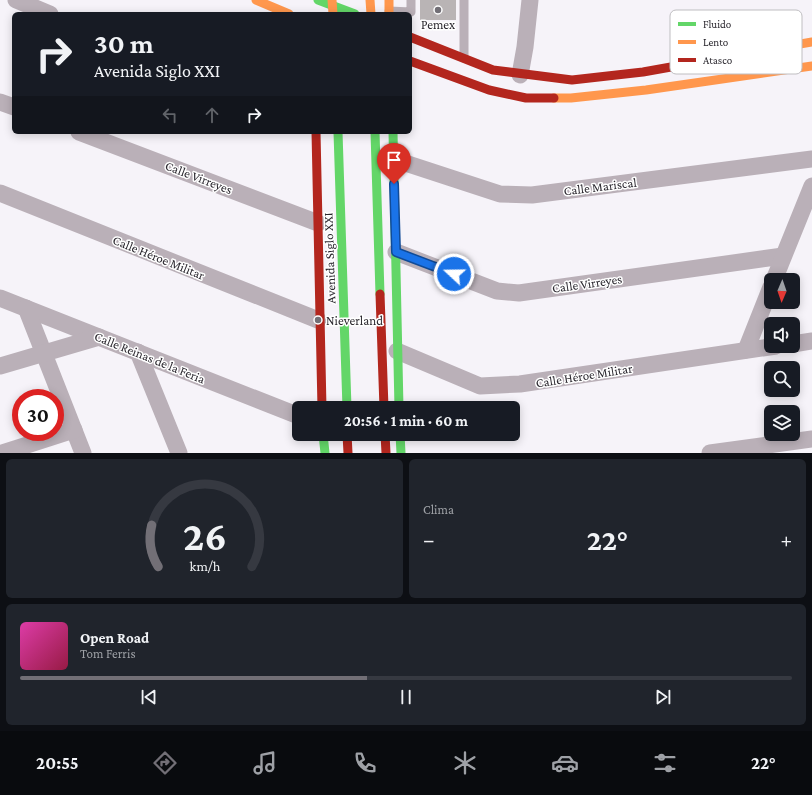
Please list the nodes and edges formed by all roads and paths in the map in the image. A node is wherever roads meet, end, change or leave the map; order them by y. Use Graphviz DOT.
graph roads {
  1 [pos="16,0"];
  2 [pos="256,0"];
  3 [pos="318,0"];
  4 [pos="370,0"];
  5 [pos="389,0"];
  6 [pos="411,0"];
  7 [pos="464,0"];
  8 [pos="530,0"];
  9 [pos="333,7"];
  10 [pos="45,12"];
  11 [pos="284,12"];
  12 [pos="349,12"];
  13 [pos="371,12"];
  14 [pos="389,12"];
  15 [pos="412,38"];
  16 [pos="812,42"];
  17 [pos="802,44"];
  18 [pos="464,59"];
  19 [pos="412,62"];
  20 [pos="812,66"];
  21 [pos="670,67"];
  22 [pos="802,67"];
  23 [pos="756,74"];
  24 [pos="520,75"];
  25 [pos="0,102"];
  26 [pos="12,106"];
  27 [pos="84,134"];
  28 [pos="316,134"];
  29 [pos="338,134"];
  30 [pos="375,134"];
  31 [pos="393,134"];
  32 [pos="393,159"];
  33 [pos="812,159"];
  34 [pos="812,186"];
  35 [pos="0,193"];
  36 [pos="394,210"];
  37 [pos="378,211"];
  38 [pos="318,223"];
  39 [pos="396,252"];
  40 [pos="783,256"];
  41 [pos="777,273"];
  42 [pos="0,298"];
  43 [pos="764,305"];
  44 [pos="26,308"];
  45 [pos="318,320"];
  46 [pos="99,337"];
  47 [pos="812,341"];
  48 [pos="800,343"];
  49 [pos="764,348"];
  50 [pos="746,350"];
  51 [pos="397,351"];
  52 [pos="138,352"];
  53 [pos="43,353"];
  54 [pos="0,366"];
  55 [pos="322,401"];
  56 [pos="347,401"];
  57 [pos="384,401"];
  58 [pos="399,401"];
  59 [pos="292,413"];
  60 [pos="74,430"];
  61 [pos="323,441"];
  62 [pos="347,441"];
  63 [pos="804,444"];
  64 [pos="2,453"];
  65 [pos="83,453"];
  66 [pos="179,453"];
  67 [pos="324,453"];
  68 [pos="348,453"];
  69 [pos="710,453"];
  1 -- 10 [label="street"];
  2 -- 11 [label="main road"];
  3 -- 9 [label="main road"];
  4 -- 13 [label="main road"];
  5 -- 14 [label="main road"];
  6 -- 14 [label="lane"];
  7 -- 18 [label="lane"];
  8 -- 24 [label="street"];
  9 -- 12 [label="main road"];
  15 -- 18 [label="main road"];
  16 -- 17 [label="main road"];
  18 -- 24 [label="main road"];
  19 -- 23 [label="main road"];
  20 -- 22 [label="main road"];
  21 -- 24 [label="main road"];
  25 -- 26 [label="street"];
  27 -- 38 [label="street, Calle Virreyes"];
  28 -- 38 [label="main road, Avenida Siglo XXI"];
  29 -- 56 [label="main road, Avenida Siglo XXI"];
  30 -- 37 [label="main road"];
  31 -- 32 [label="main road"];
  32 -- 33 [label="street, Calle Mariscal"];
  32 -- 36 [label="main road"];
  34 -- 40 [label="street"];
  35 -- 45 [label="street, Calle Héroe Militar"];
  36 -- 37 [label="main road"];
  36 -- 39 [label="main road"];
  37 -- 57 [label="main road"];
  38 -- 45 [label="main road, Avenida Siglo XXI"];
  39 -- 40 [label="street, Calle Virreyes"];
  39 -- 51 [label="main road"];
  40 -- 41 [label="street"];
  42 -- 44 [label="street, Calle Reinas de la Feria"];
  43 -- 50 [label="street"];
  44 -- 46 [label="street, Calle Reinas de la Feria"];
  44 -- 53 [label="street"];
  45 -- 55 [label="main road, Avenida Siglo XXI"];
  46 -- 52 [label="street, Calle Reinas de la Feria"];
  46 -- 53 [label="street"];
  47 -- 48 [label="street"];
  49 -- 50 [label="street, Calle Héroe Militar"];
  50 -- 51 [label="street, Calle Héroe Militar"];
  51 -- 58 [label="main road"];
  52 -- 59 [label="street, Calle Reinas de la Feria"];
  52 -- 66 [label="street"];
  53 -- 54 [label="street"];
  53 -- 60 [label="street"];
  60 -- 64 [label="street"];
  60 -- 65 [label="street"];
  61 -- 67 [label="main road"];
  62 -- 68 [label="main road"];
  63 -- 69 [label="street"];
}
